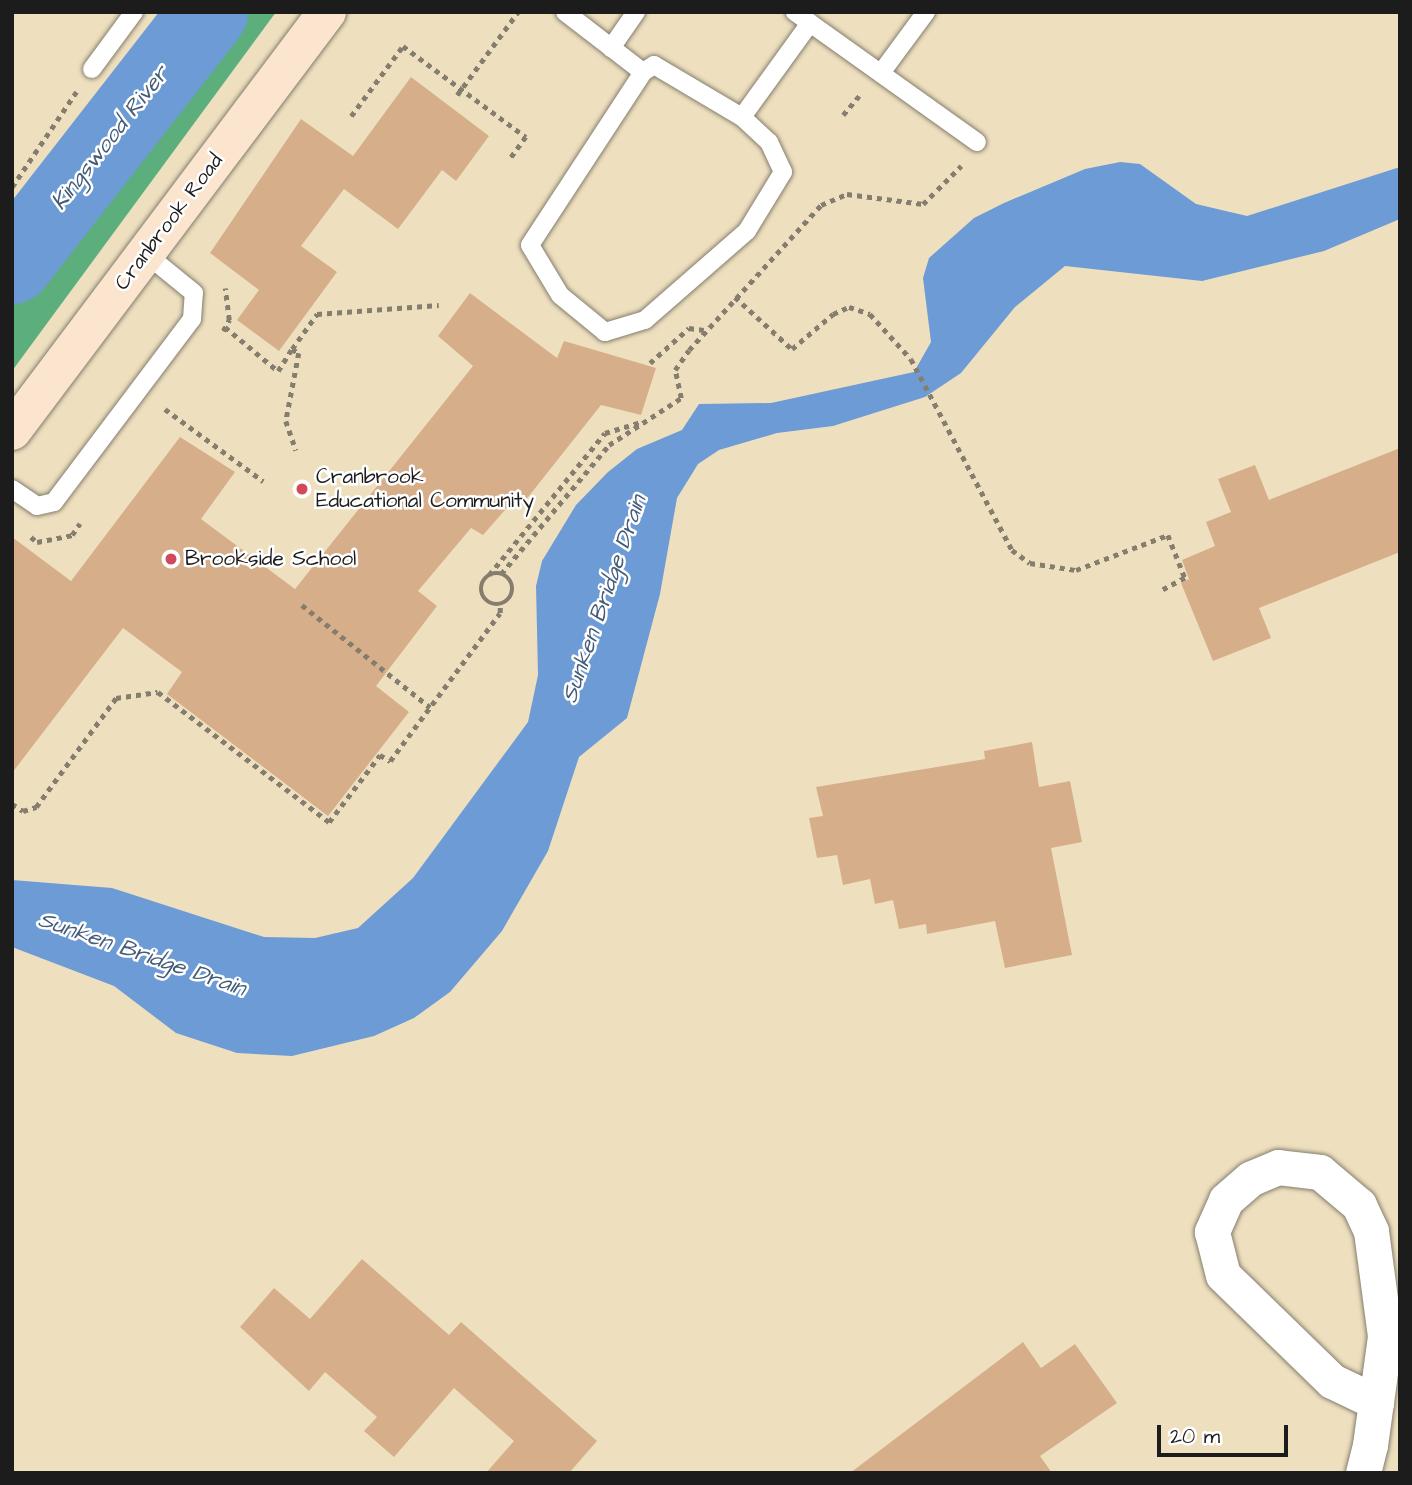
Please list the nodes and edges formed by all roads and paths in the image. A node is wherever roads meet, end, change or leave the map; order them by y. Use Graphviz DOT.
graph roads {
  1 [pos="134,12"];
  2 [pos="327,12"];
  3 [pos="518,12"];
  4 [pos="565,12"];
  5 [pos="636,12"];
  6 [pos="926,12"];
  7 [pos="803,18"];
  8 [pos="611,48"];
  9 [pos="92,69"];
  10 [pos="643,72"];
  11 [pos="881,73"];
  12 [pos="461,89"];
  13 [pos="457,95"];
  14 [pos="351,116"];
  15 [pos="742,117"];
  16 [pos="977,142"];
  17 [pos="509,160"];
  18 [pos="12,187"];
  19 [pos="145,253"];
  20 [pos="735,297"];
  21 [pos="439,305"];
  22 [pos="225,327"];
  23 [pos="705,330"];
  24 [pos="292,349"];
  25 [pos="650,363"];
  26 [pos="165,409"];
  27 [pos="642,422"];
  28 [pos="12,431"];
  29 [pos="296,450"];
  30 [pos="263,481"];
  31 [pos="562,483"];
  32 [pos="12,489"];
  33 [pos="571,491"];
  34 [pos="501,574"];
  35 [pos="489,575"];
  36 [pos="1161,591"];
  37 [pos="302,605"];
  38 [pos="500,605"];
  39 [pos="430,706"];
  40 [pos="12,804"];
  41 [pos="1376,1402"];
  42 [pos="1363,1473"];
  1 -- 9 [label="lane"];
  2 -- 19 [label="street, Cranbrook Road"];
  3 -- 12 [label="path"];
  4 -- 8 [label="lane"];
  5 -- 8 [label="lane"];
  6 -- 11 [label="lane"];
  7 -- 11 [label="lane"];
  7 -- 15 [label="lane"];
  8 -- 10 [label="lane"];
  9 -- 18 [label="path"];
  10 -- 15 [label="lane"];
  10 -- 15 [label="lane"];
  11 -- 16 [label="lane"];
  12 -- 13 [label="path"];
  12 -- 14 [label="path"];
  12 -- 17 [label="path"];
  16 -- 20 [label="path"];
  19 -- 28 [label="street, Cranbrook Road"];
  19 -- 32 [label="lane"];
  20 -- 23 [label="path"];
  20 -- 36 [label="path"];
  21 -- 24 [label="path"];
  22 -- 24 [label="path"];
  23 -- 25 [label="path"];
  23 -- 27 [label="path"];
  24 -- 29 [label="path"];
  26 -- 30 [label="path"];
  27 -- 31 [label="path"];
  27 -- 33 [label="path"];
  31 -- 33 [label="path"];
  31 -- 35 [label="path"];
  33 -- 34 [label="path"];
  34 -- 35 [label="path"];
  34 -- 38 [label="path"];
  35 -- 38 [label="path"];
  37 -- 39 [label="path"];
  38 -- 39 [label="path"];
  39 -- 40 [label="path"];
  41 -- 41 [label="street"];
  41 -- 42 [label="street"];
}
